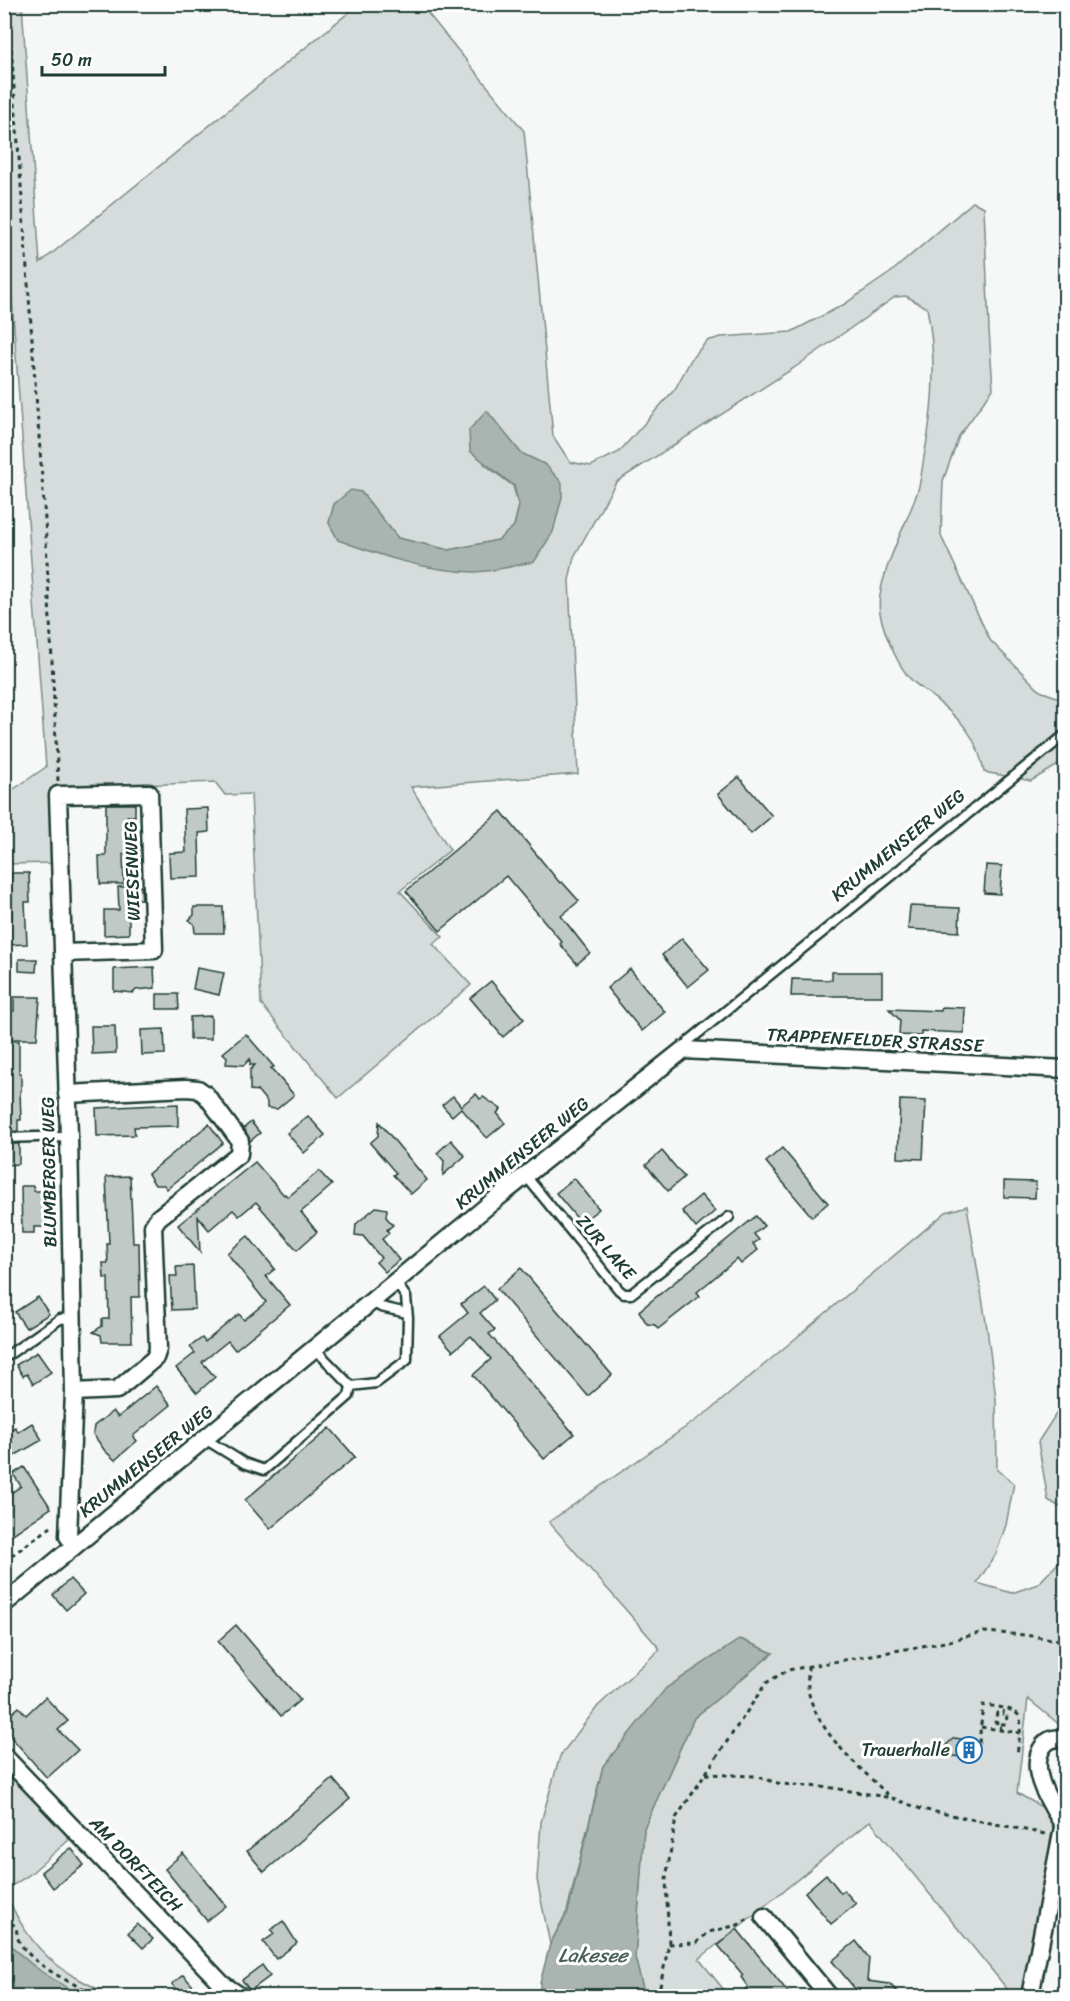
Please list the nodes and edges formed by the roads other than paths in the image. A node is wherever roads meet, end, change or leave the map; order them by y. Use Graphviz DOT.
graph roads {
  1 [pos="1065,734"];
  2 [pos="58,795"];
  3 [pos="63,953"];
  4 [pos="682,1050"];
  5 [pos="1065,1069"];
  6 [pos="67,1094"];
  7 [pos="69,1136"];
  8 [pos="4,1137"];
  9 [pos="525,1175"];
  10 [pos="729,1217"];
  11 [pos="395,1281"];
  12 [pos="370,1302"];
  13 [pos="407,1313"];
  14 [pos="72,1317"];
  15 [pos="314,1348"];
  16 [pos="4,1358"];
  17 [pos="351,1386"];
  18 [pos="74,1392"];
  19 [pos="205,1439"];
  20 [pos="75,1545"];
  21 [pos="4,1604"];
  22 [pos="1065,1740"];
  23 [pos="4,1756"];
  24 [pos="1063,1825"];
  25 [pos="764,1917"];
  26 [pos="240,1996"];
  27 [pos="829,1996"];
  28 [pos="1030,1996"];
  1 -- 4 [label="lane, KRUMMENSEER WEG"];
  2 -- 3 [label="street, BLUMBERGER WEG"];
  2 -- 3 [label="street, WIESENWEG"];
  3 -- 6 [label="street, BLUMBERGER WEG"];
  4 -- 5 [label="street, TRAPPENFELDER STRASSE"];
  4 -- 9 [label="street, KRUMMENSEER WEG"];
  6 -- 7 [label="street, BLUMBERGER WEG"];
  6 -- 18 [label="street"];
  7 -- 8 [label="lane"];
  7 -- 14 [label="street, BLUMBERGER WEG"];
  9 -- 10 [label="lane, ZUR LAKE"];
  9 -- 11 [label="street, KRUMMENSEER WEG"];
  11 -- 12 [label="street, KRUMMENSEER WEG"];
  11 -- 13 [label="lane"];
  12 -- 13 [label="lane"];
  12 -- 15 [label="street, KRUMMENSEER WEG"];
  13 -- 17 [label="lane"];
  14 -- 16 [label="lane"];
  14 -- 18 [label="street, BLUMBERGER WEG"];
  15 -- 17 [label="lane"];
  15 -- 19 [label="street, KRUMMENSEER WEG"];
  17 -- 19 [label="lane"];
  18 -- 20 [label="street, BLUMBERGER WEG"];
  19 -- 20 [label="street, KRUMMENSEER WEG"];
  20 -- 21 [label="street, KRUMMENSEER WEG"];
  22 -- 24 [label="street"];
  23 -- 26 [label="street, AM DORFTEICH"];
  24 -- 28 [label="street"];
  25 -- 27 [label="street"];
}
